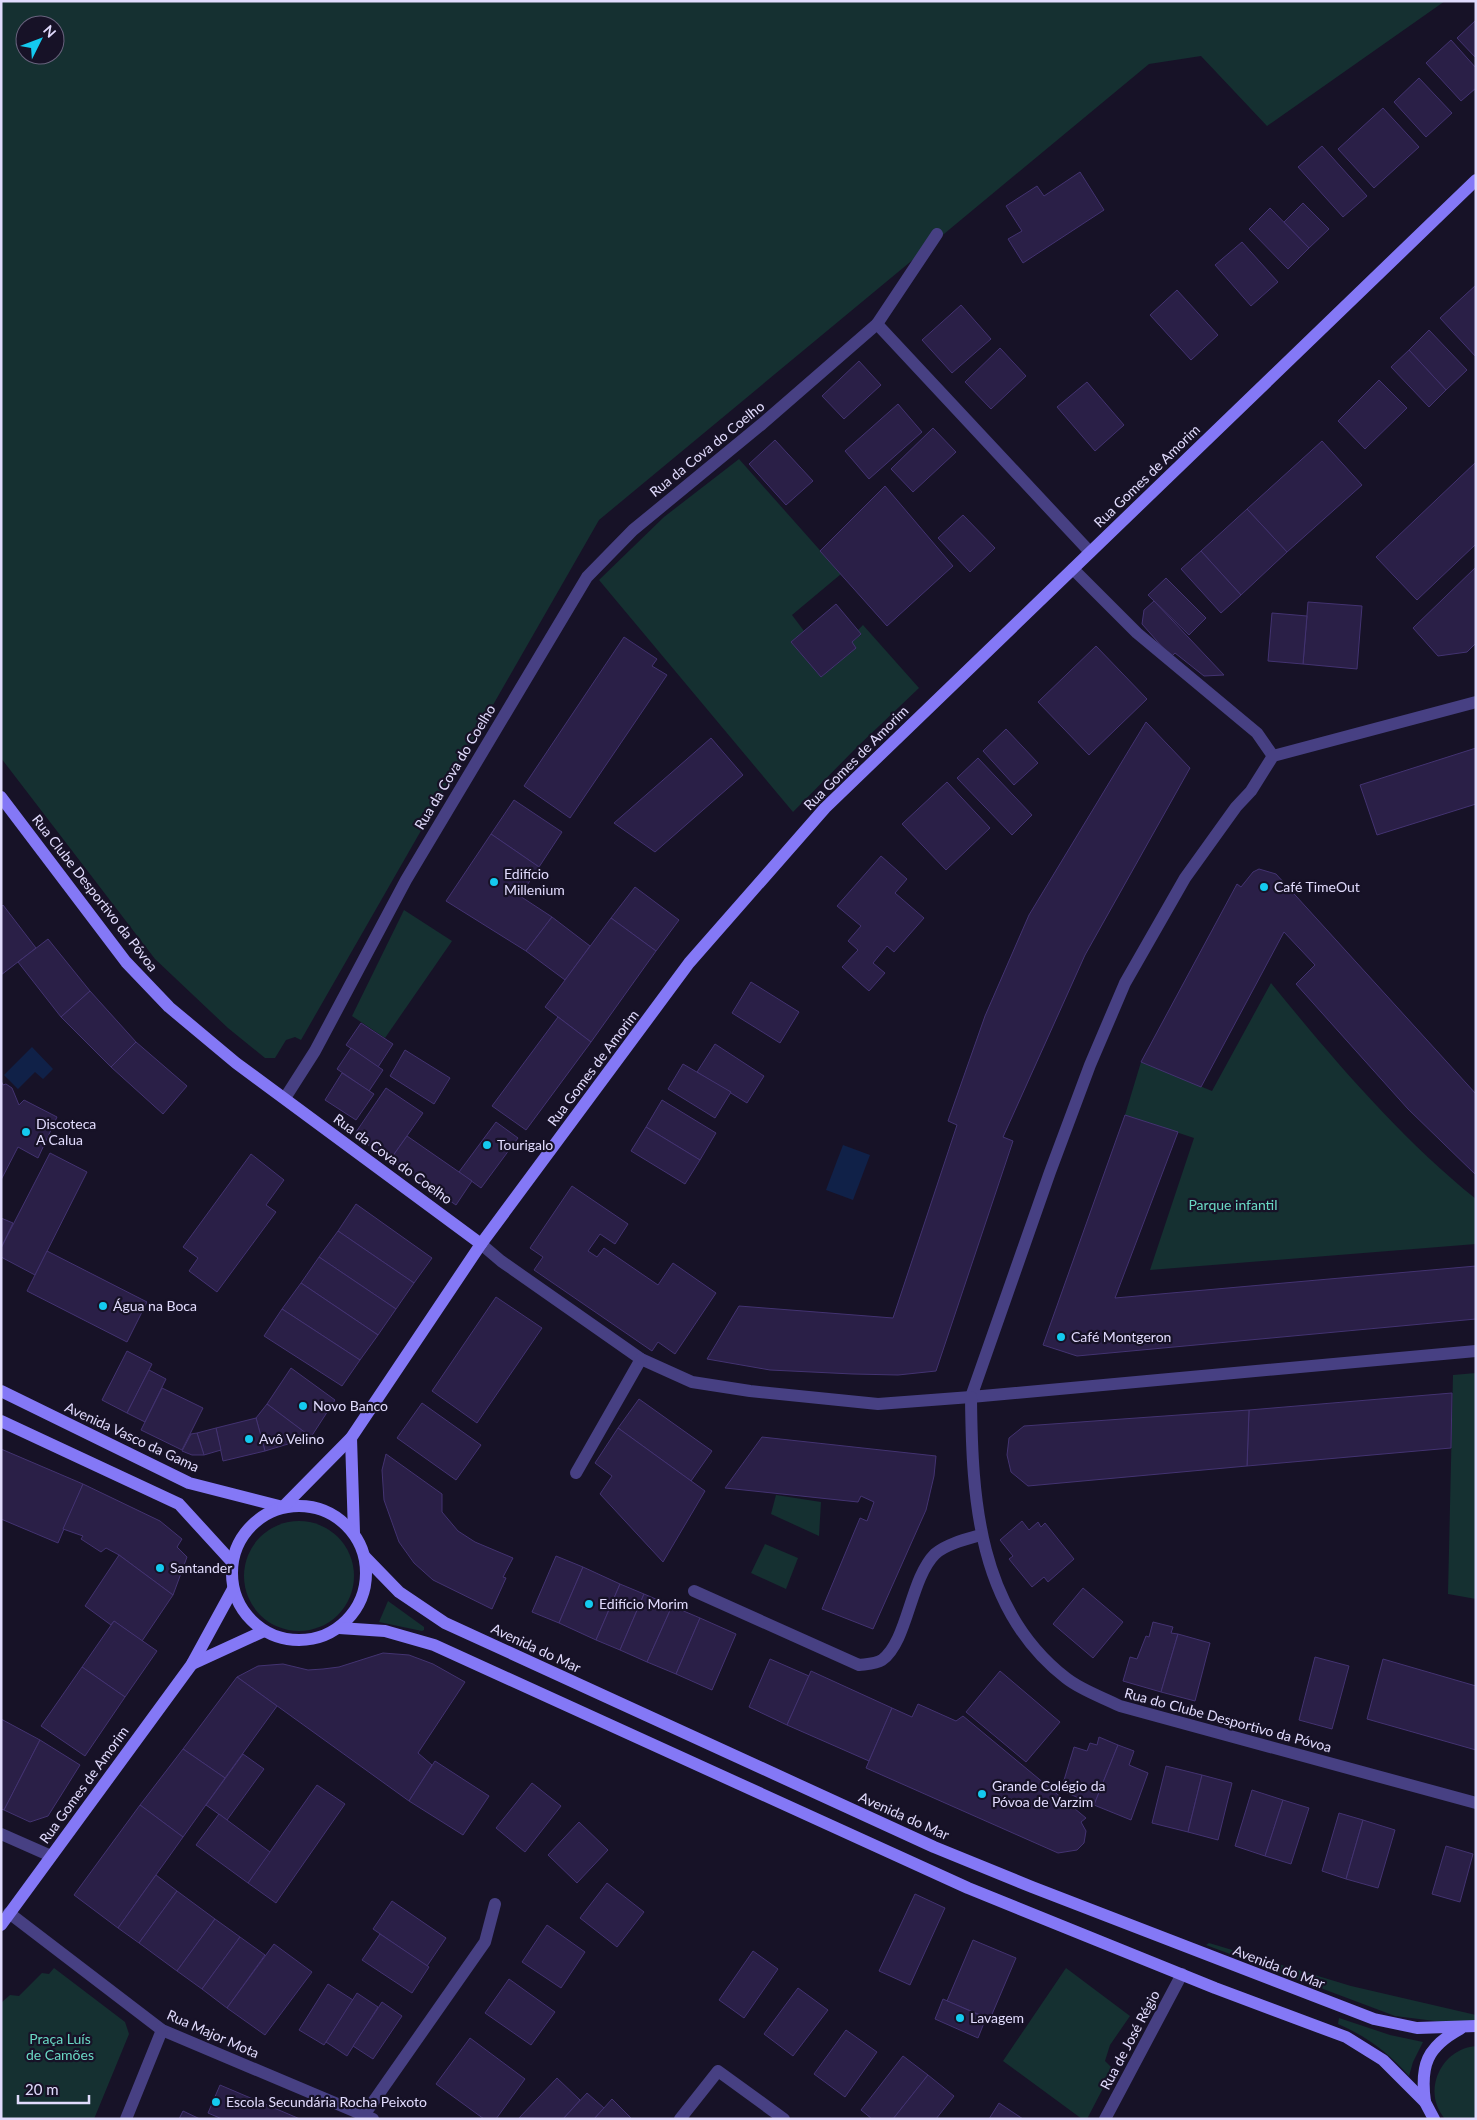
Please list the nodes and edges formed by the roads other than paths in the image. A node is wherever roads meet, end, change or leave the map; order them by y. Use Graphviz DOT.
graph roads {
  1 [pos="1476,180"];
  2 [pos="938,234"];
  3 [pos="877,324"];
  4 [pos="1090,552"];
  5 [pos="1073,569"];
  6 [pos="1476,702"];
  7 [pos="1273,756"];
  8 [pos="1,797"];
  9 [pos="285,1098"];
  10 [pos="481,1244"];
  11 [pos="1476,1352"];
  12 [pos="641,1359"];
  13 [pos="1,1391"];
  14 [pos="971,1397"];
  15 [pos="1,1421"];
  16 [pos="351,1438"];
  17 [pos="576,1473"];
  18 [pos="283,1507"];
  19 [pos="354,1533"];
  20 [pos="981,1535"];
  21 [pos="365,1557"];
  22 [pos="232,1562"];
  23 [pos="232,1589"];
  24 [pos="694,1591"];
  25 [pos="339,1628"];
  26 [pos="264,1631"];
  27 [pos="192,1664"];
  28 [pos="1476,1803"];
  29 [pos="1,1834"];
  30 [pos="51,1856"];
  31 [pos="495,1904"];
  32 [pos="10,1913"];
  33 [pos="1,1925"];
  34 [pos="1182,1974"];
  35 [pos="1476,2026"];
  36 [pos="1463,2028"];
  37 [pos="162,2030"];
  38 [pos="1425,2102"];
  39 [pos="368,2117"];
  40 [pos="126,2119"];
  41 [pos="680,2119"];
  42 [pos="784,2119"];
  43 [pos="1105,2119"];
  44 [pos="1434,2119"];
  1 -- 4 [label="main road, Rua Gomes de Amorim"];
  2 -- 3 [label="street, Rua da Cova do Coelho"];
  3 -- 4 [label="street"];
  3 -- 9 [label="street, Rua da Cova do Coelho"];
  4 -- 5 [label="main road, Rua Gomes de Amorim"];
  5 -- 7 [label="street"];
  5 -- 10 [label="main road, Rua Gomes de Amorim"];
  6 -- 7 [label="street"];
  7 -- 14 [label="street, Rua do Clube Desportivo da Póvoa"];
  8 -- 9 [label="main road, Rua Clube Desportivo da Póvoa"];
  9 -- 10 [label="main road, Rua da Cova do Coelho"];
  10 -- 12 [label="street"];
  10 -- 16 [label="main road, Rua Gomes de Amorim"];
  11 -- 14 [label="street"];
  12 -- 14 [label="street"];
  12 -- 17 [label="street"];
  13 -- 18 [label="main road, Avenida Vasco da Gama"];
  14 -- 20 [label="street, Rua do Clube Desportivo da Póvoa"];
  15 -- 22 [label="main road"];
  16 -- 18 [label="main road, Rua Gomes de Amorim"];
  16 -- 19 [label="main road"];
  18 -- 19 [label="main road"];
  18 -- 22 [label="main road"];
  19 -- 21 [label="main road"];
  20 -- 24 [label="street"];
  20 -- 28 [label="street, Rua do Clube Desportivo da Póvoa"];
  21 -- 25 [label="main road"];
  21 -- 36 [label="main road, Avenida do Mar"];
  22 -- 23 [label="main road"];
  23 -- 26 [label="main road"];
  23 -- 27 [label="main road, Rua Gomes de Amorim"];
  25 -- 26 [label="main road"];
  25 -- 34 [label="main road, Avenida do Mar"];
  26 -- 27 [label="main road, Rua Gomes de Amorim"];
  27 -- 30 [label="main road, Rua Gomes de Amorim"];
  29 -- 30 [label="street"];
  30 -- 32 [label="main road, Rua Gomes de Amorim"];
  31 -- 39 [label="street"];
  32 -- 33 [label="main road, Rua Gomes de Amorim"];
  32 -- 37 [label="street, Rua Major Mota"];
  34 -- 38 [label="main road, Avenida do Mar"];
  34 -- 43 [label="street, Rua de José Régio"];
  35 -- 36 [label="main road, Avenida do Mar"];
  36 -- 38 [label="main road, Avenida do Mar"];
  37 -- 39 [label="street, Rua Major Mota"];
  37 -- 40 [label="street"];
  38 -- 44 [label="main road, Avenida do Mar"];
  41 -- 42 [label="street"];
}
